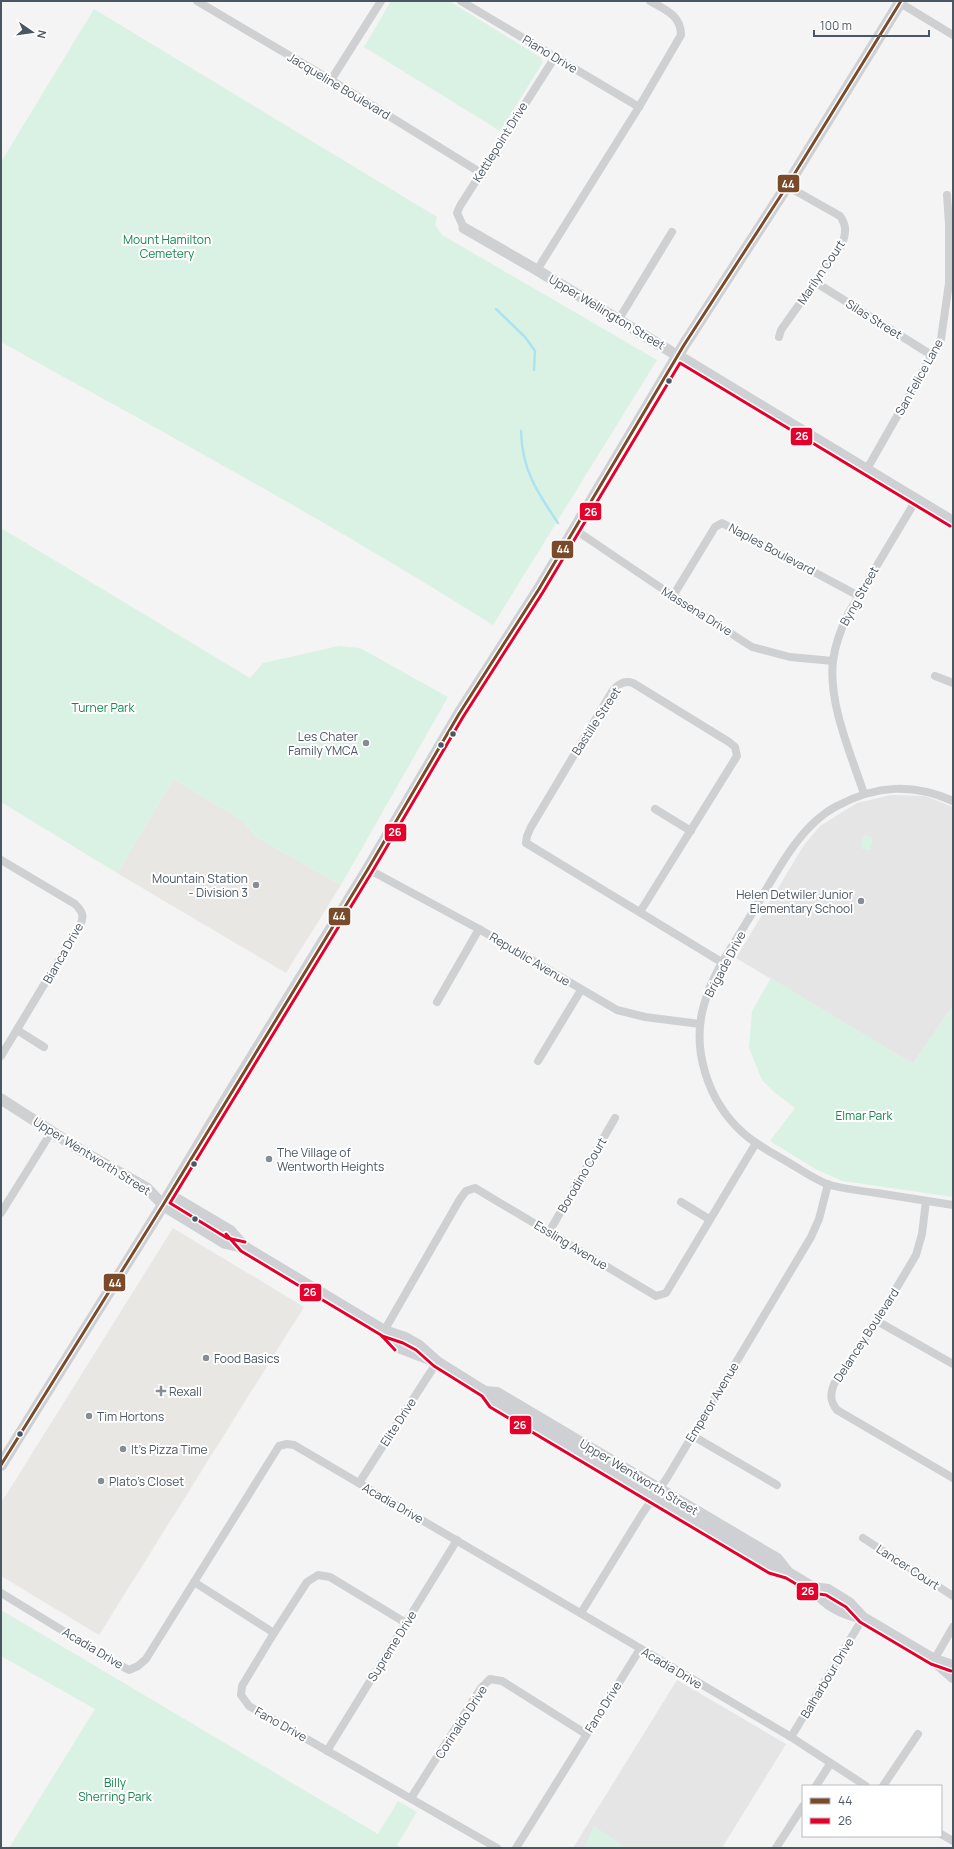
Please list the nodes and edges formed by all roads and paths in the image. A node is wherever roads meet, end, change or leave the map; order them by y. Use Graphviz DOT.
graph roads {
  1 [pos="197,1"];
  2 [pos="381,1"];
  3 [pos="461,1"];
  4 [pos="650,1"];
  5 [pos="899,2"];
  6 [pos="953,35"];
  7 [pos="555,57"];
  8 [pos="331,80"];
  9 [pos="639,107"];
  10 [pos="481,173"];
  11 [pos="787,186"];
  12 [pos="947,195"];
  13 [pos="464,228"];
  14 [pos="672,232"];
  15 [pos="952,253"];
  16 [pos="537,270"];
  17 [pos="814,282"];
  18 [pos="619,319"];
  19 [pos="779,337"];
  20 [pos="678,356"];
  21 [pos="933,356"];
  22 [pos="867,468"];
  23 [pos="916,500"];
  24 [pos="953,522"];
  25 [pos="574,529"];
  26 [pos="857,595"];
  27 [pos="673,596"];
  28 [pos="833,661"];
  29 [pos="935,676"];
  30 [pos="953,683"];
  31 [pos="864,794"];
  32 [pos="953,801"];
  33 [pos="655,809"];
  34 [pos="691,831"];
  35 [pos="2,864"];
  36 [pos="368,869"];
  37 [pos="640,912"];
  38 [pos="479,929"];
  39 [pos="723,963"];
  40 [pos="582,990"];
  41 [pos="437,1002"];
  42 [pos="700,1024"];
  43 [pos="16,1030"];
  44 [pos="44,1047"];
  45 [pos="1,1056"];
  46 [pos="538,1061"];
  47 [pos="1,1099"];
  48 [pos="615,1118"];
  49 [pos="52,1132"];
  50 [pos="756,1143"];
  51 [pos="828,1184"];
  52 [pos="166,1200"];
  53 [pos="926,1201"];
  54 [pos="681,1202"];
  55 [pos="953,1205"];
  56 [pos="1,1213"];
  57 [pos="710,1219"];
  58 [pos="549,1232"];
  59 [pos="877,1321"];
  60 [pos="384,1331"];
  61 [pos="437,1362"];
  62 [pos="953,1364"];
  63 [pos="693,1436"];
  64 [pos="1,1465"];
  65 [pos="953,1478"];
  66 [pos="359,1483"];
  67 [pos="777,1485"];
  68 [pos="656,1494"];
  69 [pos="863,1538"];
  70 [pos="457,1540"];
  71 [pos="194,1582"];
  72 [pos="1,1592"];
  73 [pos="953,1596"];
  74 [pos="581,1613"];
  75 [pos="864,1618"];
  76 [pos="406,1623"];
  77 [pos="953,1627"];
  78 [pos="274,1633"];
  79 [pos="640,1649"];
  80 [pos="934,1660"];
  81 [pos="953,1666"];
  82 [pos="953,1677"];
  83 [pos="586,1734"];
  84 [pos="918,1734"];
  85 [pos="791,1738"];
  86 [pos="328,1751"];
  87 [pos="830,1764"];
  88 [pos="817,1785"];
  89 [pos="864,1785"];
  90 [pos="884,1785"];
  91 [pos="411,1798"];
  92 [pos="802,1808"];
  93 [pos="942,1835"];
  94 [pos="953,1841"];
  95 [pos="497,1848"];
  96 [pos="516,1848"];
  97 [pos="776,1848"];
  1 -- 8 [label="street, Jacqueline Boulevard"];
  2 -- 8 [label="street"];
  3 -- 7 [label="street, Piano Drive"];
  4 -- 9 [label="street"];
  5 -- 6 [label="street"];
  5 -- 11 [label="main road"];
  7 -- 9 [label="street, Piano Drive"];
  7 -- 10 [label="street, Kettlepoint Drive"];
  8 -- 10 [label="street, Jacqueline Boulevard"];
  9 -- 16 [label="street"];
  10 -- 13 [label="street, Kettlepoint Drive"];
  11 -- 17 [label="street, Marilyn Court"];
  11 -- 20 [label="main road"];
  12 -- 15 [label="street, San Felice Lane"];
  13 -- 16 [label="street, Upper Wellington Street"];
  14 -- 18 [label="street"];
  15 -- 21 [label="street, San Felice Lane"];
  16 -- 18 [label="street, Upper Wellington Street"];
  17 -- 19 [label="street, Marilyn Court"];
  17 -- 21 [label="street, Silas Street"];
  18 -- 20 [label="street, Upper Wellington Street"];
  20 -- 22 [label="main road, Upper Wellington Street"];
  20 -- 25 [label="main road"];
  21 -- 22 [label="street, San Felice Lane"];
  22 -- 23 [label="main road, Upper Wellington Street"];
  23 -- 24 [label="main road, Upper Wellington Street"];
  23 -- 26 [label="street, Byng Street"];
  25 -- 27 [label="street, Massena Drive"];
  25 -- 36 [label="main road"];
  26 -- 27 [label="street, Naples Boulevard"];
  26 -- 28 [label="street, Byng Street"];
  27 -- 28 [label="street, Massena Drive"];
  28 -- 31 [label="street, Byng Street"];
  29 -- 30 [label="street"];
  31 -- 32 [label="street, Brigade Drive"];
  31 -- 39 [label="street, Brigade Drive"];
  33 -- 34 [label="street"];
  34 -- 37 [label="street, Bastille Street"];
  34 -- 37 [label="street, Bastille Street"];
  35 -- 43 [label="street, Bianca Drive"];
  36 -- 38 [label="street, Republic Avenue"];
  36 -- 52 [label="main road"];
  37 -- 39 [label="street, Bastille Street"];
  38 -- 40 [label="street, Republic Avenue"];
  38 -- 41 [label="street"];
  39 -- 42 [label="street, Brigade Drive"];
  40 -- 42 [label="street, Republic Avenue"];
  40 -- 46 [label="street"];
  42 -- 50 [label="street, Brigade Drive"];
  43 -- 44 [label="street"];
  43 -- 45 [label="street, Bianca Drive"];
  47 -- 49 [label="street, Upper Wentworth Street"];
  48 -- 58 [label="street, Borodino Court"];
  49 -- 52 [label="street, Upper Wentworth Street"];
  49 -- 56 [label="street"];
  50 -- 51 [label="street, Brigade Drive"];
  50 -- 57 [label="street, Essling Avenue"];
  51 -- 53 [label="street, Brigade Drive"];
  51 -- 63 [label="street, Emperor Avenue"];
  52 -- 60 [label="main road, Upper Wentworth Street"];
  52 -- 64 [label="main road"];
  53 -- 55 [label="street, Brigade Drive"];
  53 -- 59 [label="street, Delancey Boulevard"];
  54 -- 57 [label="street"];
  57 -- 58 [label="street, Essling Avenue"];
  58 -- 60 [label="street, Essling Avenue"];
  59 -- 62 [label="street"];
  59 -- 65 [label="street, Delancey Boulevard"];
  60 -- 61 [label="main road, Upper Wentworth Street"];
  61 -- 66 [label="street, Elite Drive"];
  61 -- 68 [label="main road, Upper Wentworth Street"];
  63 -- 67 [label="street"];
  63 -- 68 [label="street, Emperor Avenue"];
  66 -- 70 [label="street, Acadia Drive"];
  66 -- 71 [label="street, Acadia Drive"];
  68 -- 74 [label="street, Emperor Avenue"];
  68 -- 75 [label="main road, Upper Wentworth Street"];
  69 -- 73 [label="street, Lancer Court"];
  70 -- 74 [label="street, Acadia Drive"];
  70 -- 76 [label="street, Supreme Drive"];
  71 -- 72 [label="street, Acadia Drive"];
  71 -- 78 [label="street"];
  74 -- 79 [label="street, Acadia Drive"];
  75 -- 80 [label="main road, Upper Wentworth Street"];
  75 -- 85 [label="street, Balharbour Drive"];
  76 -- 78 [label="street, Fano Drive"];
  76 -- 86 [label="street, Supreme Drive"];
  77 -- 80 [label="street"];
  78 -- 86 [label="street, Fano Drive"];
  79 -- 83 [label="street, Fano Drive"];
  79 -- 85 [label="street, Acadia Drive"];
  80 -- 81 [label="main road, Upper Wentworth Street"];
  80 -- 82 [label="main road, Upper Wentworth Street"];
  83 -- 91 [label="street, Corinaldo Drive"];
  83 -- 96 [label="street, Fano Drive"];
  84 -- 90 [label="street"];
  85 -- 87 [label="street, Acadia Drive"];
  86 -- 91 [label="street, Fano Drive"];
  87 -- 88 [label="street"];
  87 -- 89 [label="street, Acadia Drive"];
  91 -- 95 [label="street, Fano Drive"];
  92 -- 97 [label="street"];
  93 -- 94 [label="street"];
}
